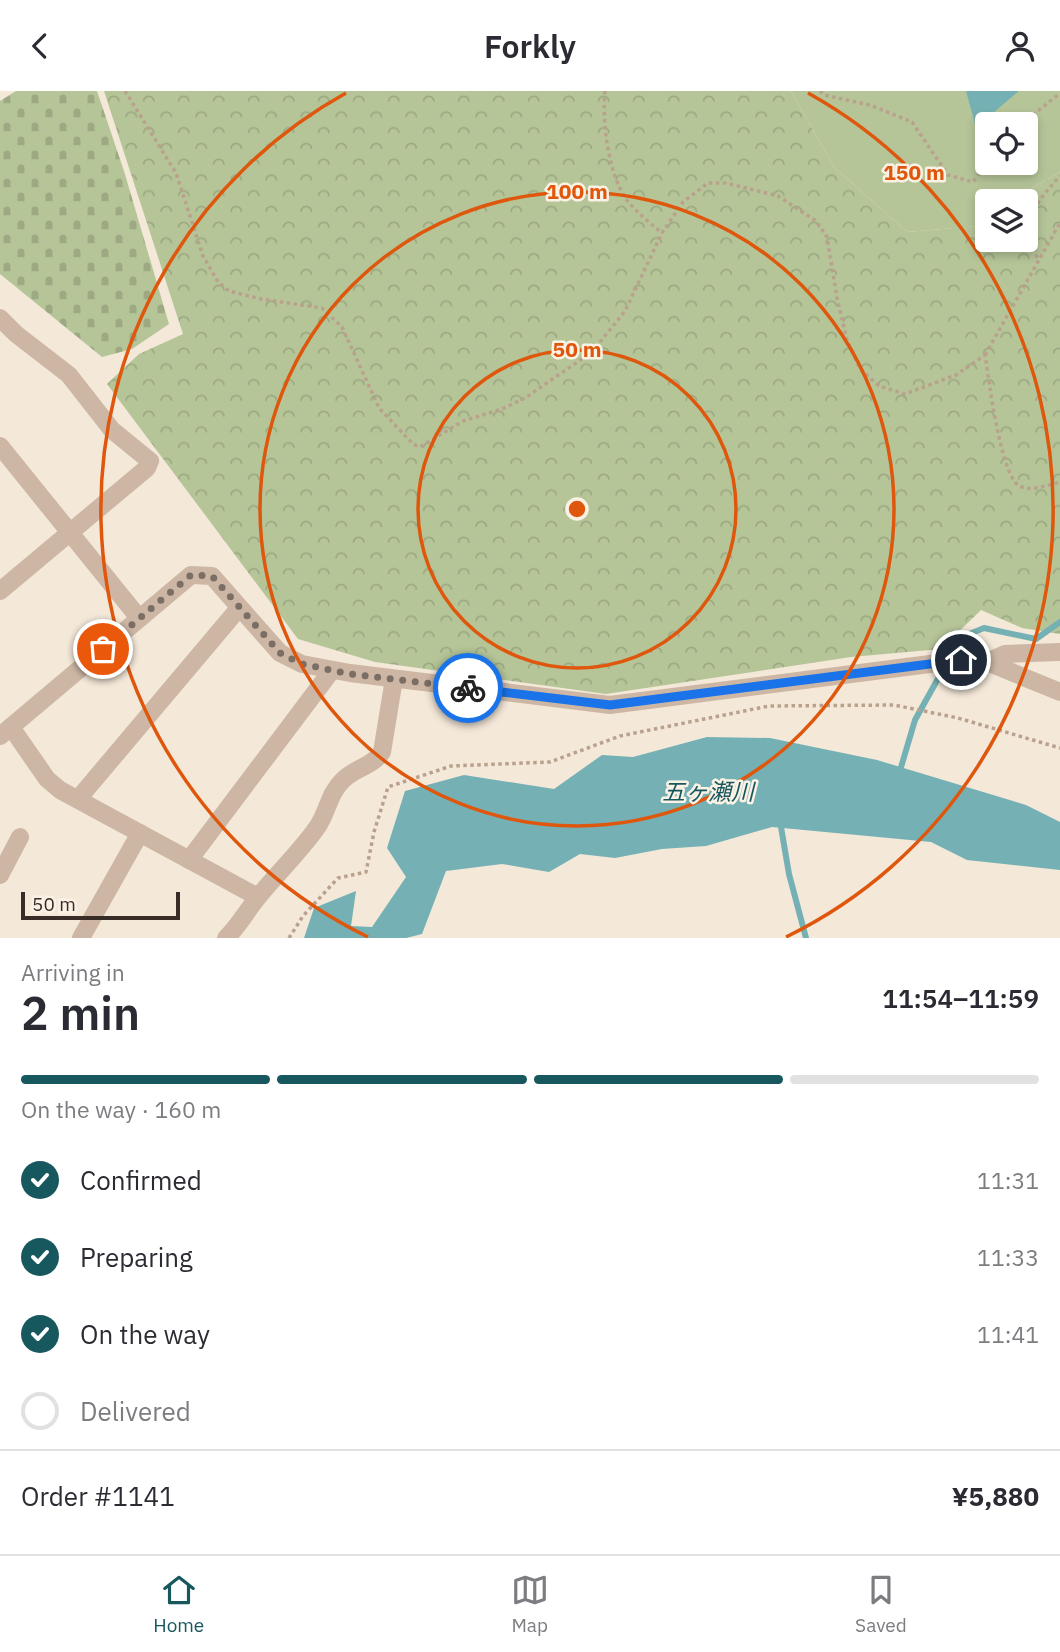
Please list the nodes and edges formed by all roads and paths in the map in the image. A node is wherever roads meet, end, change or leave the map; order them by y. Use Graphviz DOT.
graph roads {
  1 [pos="125,91"];
  2 [pos="605,91"];
  3 [pos="820,91"];
  4 [pos="1060,93"];
  5 [pos="1037,112"];
  6 [pos="978,175"];
  7 [pos="1060,176"];
  8 [pos="1060,223"];
  9 [pos="663,233"];
  10 [pos="1037,260"];
  11 [pos="0,318"];
  12 [pos="985,355"];
  13 [pos="0,447"];
  14 [pos="1060,482"];
  15 [pos="72,533"];
  16 [pos="0,591"];
  17 [pos="239,608"];
  18 [pos="139,618"];
  19 [pos="1060,652"];
  20 [pos="987,662"];
  21 [pos="332,670"];
  22 [pos="394,679"];
  23 [pos="1060,692"];
  24 [pos="6,731"];
  25 [pos="1060,748"];
  26 [pos="78,799"];
  27 [pos="140,833"];
  28 [pos="20,837"];
  29 [pos="189,860"];
  30 [pos="0,875"];
  31 [pos="258,897"];
  32 [pos="81,938"];
  33 [pos="226,938"];
  34 [pos="289,938"];
  1 -- 9 [label="path"];
  2 -- 9 [label="path"];
  3 -- 6 [label="path"];
  4 -- 5 [label="path"];
  7 -- 10 [label="path"];
  8 -- 10 [label="path"];
  9 -- 12 [label="path"];
  10 -- 12 [label="path"];
  11 -- 15 [label="street"];
  12 -- 14 [label="path"];
  13 -- 15 [label="street"];
  15 -- 16 [label="street"];
  15 -- 18 [label="street"];
  17 -- 18 [label="street"];
  17 -- 21 [label="street"];
  17 -- 26 [label="street"];
  18 -- 24 [label="street"];
  19 -- 20 [label="street"];
  20 -- 22 [label="street"];
  20 -- 23 [label="street"];
  21 -- 22 [label="street"];
  21 -- 29 [label="street"];
  22 -- 31 [label="street"];
  24 -- 26 [label="street"];
  25 -- 34 [label="path"];
  26 -- 27 [label="street"];
  27 -- 29 [label="street"];
  27 -- 32 [label="street"];
  28 -- 30 [label="street"];
  29 -- 31 [label="street"];
  31 -- 33 [label="street"];
}
